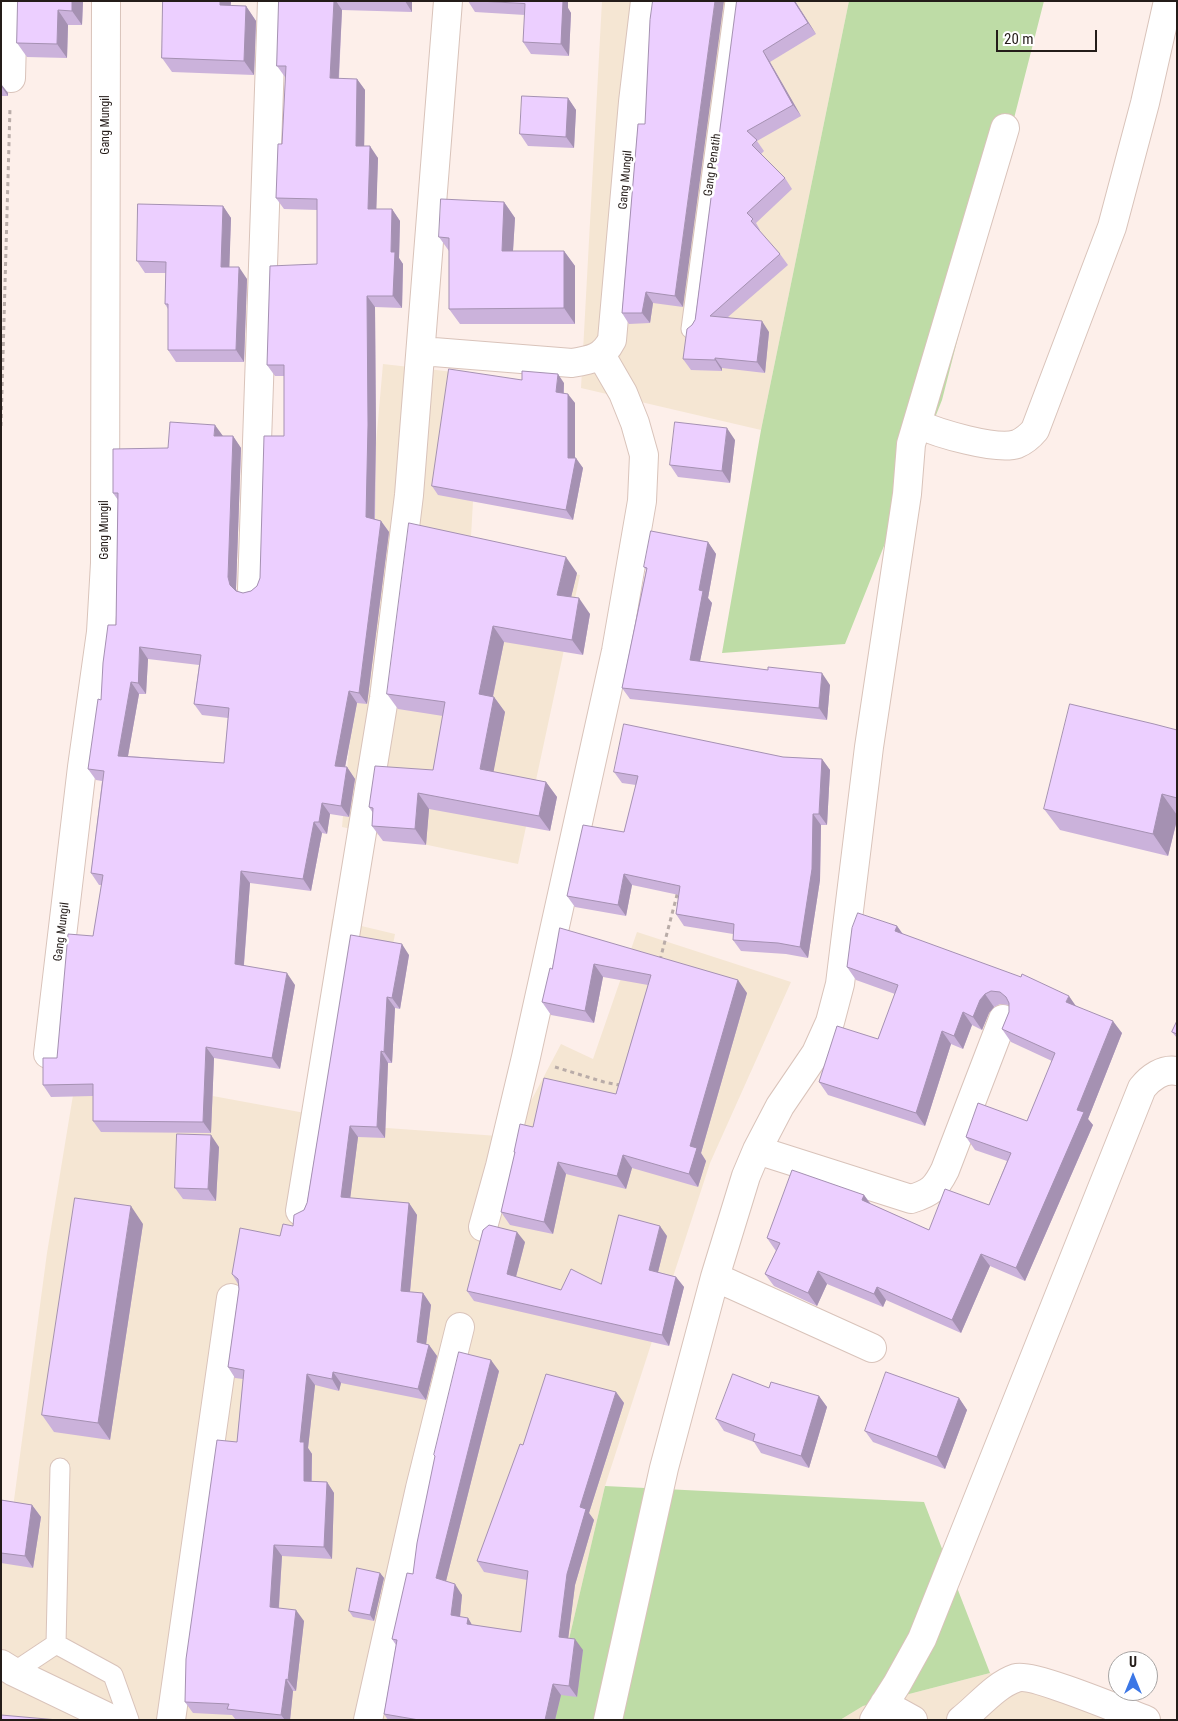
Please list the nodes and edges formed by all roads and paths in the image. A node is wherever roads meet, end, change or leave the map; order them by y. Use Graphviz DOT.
graph roads {
  1 [pos="13,1"];
  2 [pos="106,1"];
  3 [pos="272,1"];
  4 [pos="448,1"];
  5 [pos="644,1"];
  6 [pos="735,1"];
  7 [pos="1168,1"];
  8 [pos="11,78"];
  9 [pos="1005,128"];
  10 [pos="691,329"];
  11 [pos="421,351"];
  12 [pos="601,355"];
  13 [pos="918,424"];
  14 [pos="1,426"];
  15 [pos="252,589"];
  16 [pos="679,889"];
  17 [pos="659,964"];
  18 [pos="1003,1019"];
  19 [pos="48,1054"];
  20 [pos="526,1057"];
  21 [pos="1177,1071"];
  22 [pos="624,1080"];
  23 [pos="757,1150"];
  24 [pos="300,1211"];
  25 [pos="483,1227"];
  26 [pos="715,1277"];
  27 [pos="232,1298"];
  28 [pos="460,1327"];
  29 [pos="872,1348"];
  30 [pos="60,1468"];
  31 [pos="56,1644"];
  32 [pos="8,1668"];
  33 [pos="879,1712"];
  34 [pos="114,1720"];
  35 [pos="129,1720"];
  36 [pos="171,1720"];
  37 [pos="368,1720"];
  38 [pos="608,1720"];
  39 [pos="913,1720"];
  40 [pos="961,1720"];
  41 [pos="1146,1720"];
  1 -- 8 [label="street"];
  2 -- 19 [label="street, Gang Mungil"];
  3 -- 15 [label="street"];
  4 -- 11 [label="street"];
  5 -- 12 [label="street, Gang Mungil"];
  6 -- 10 [label="lane, Gang Penatih"];
  7 -- 13 [label="street"];
  8 -- 14 [label="path"];
  9 -- 13 [label="street"];
  11 -- 12 [label="street"];
  11 -- 24 [label="street"];
  12 -- 20 [label="street"];
  13 -- 23 [label="street"];
  16 -- 17 [label="path"];
  18 -- 23 [label="street"];
  20 -- 22 [label="path"];
  20 -- 25 [label="street"];
  21 -- 33 [label="street"];
  23 -- 26 [label="street"];
  26 -- 29 [label="street"];
  26 -- 38 [label="street"];
  27 -- 36 [label="street"];
  28 -- 37 [label="street"];
  30 -- 31 [label="lane"];
  31 -- 32 [label="lane"];
  31 -- 35 [label="lane"];
  32 -- 34 [label="street"];
  33 -- 39 [label="street"];
  40 -- 41 [label="street"];
}
